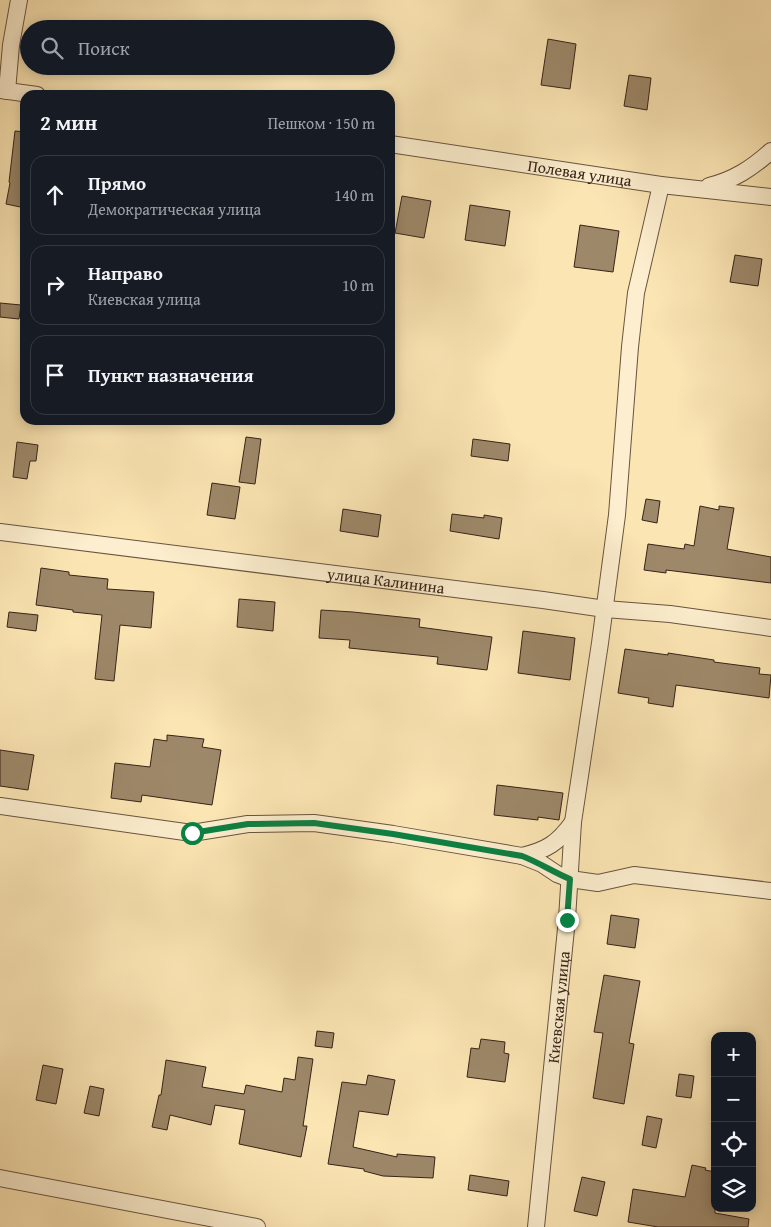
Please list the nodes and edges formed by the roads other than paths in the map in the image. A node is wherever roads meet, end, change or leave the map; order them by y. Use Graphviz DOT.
graph roads {
  1 [pos="19,0"];
  2 [pos="3,90"];
  3 [pos="20,92"];
  4 [pos="395,145"];
  5 [pos="771,151"];
  6 [pos="661,185"];
  7 [pos="696,188"];
  8 [pos="771,197"];
  9 [pos="0,532"];
  10 [pos="605,609"];
  11 [pos="771,628"];
  12 [pos="0,806"];
  13 [pos="574,822"];
  14 [pos="522,856"];
  15 [pos="570,879"];
  16 [pos="771,891"];
  17 [pos="0,1178"];
  18 [pos="257,1227"];
  19 [pos="536,1227"];
  1 -- 2 [label="street"];
  2 -- 3 [label="street"];
  4 -- 6 [label="street, Полевая улица"];
  5 -- 7 [label="street"];
  6 -- 7 [label="street, Полевая улица"];
  6 -- 10 [label="street, Киевская улица"];
  7 -- 8 [label="street, Полевая улица"];
  9 -- 10 [label="street, улица Калинина"];
  10 -- 11 [label="street, улица Калинина"];
  10 -- 13 [label="street, Киевская улица"];
  12 -- 14 [label="street"];
  13 -- 14 [label="street"];
  13 -- 15 [label="street, Киевская улица"];
  14 -- 15 [label="street"];
  15 -- 16 [label="street"];
  15 -- 19 [label="street, Киевская улица"];
  17 -- 18 [label="street"];
}
